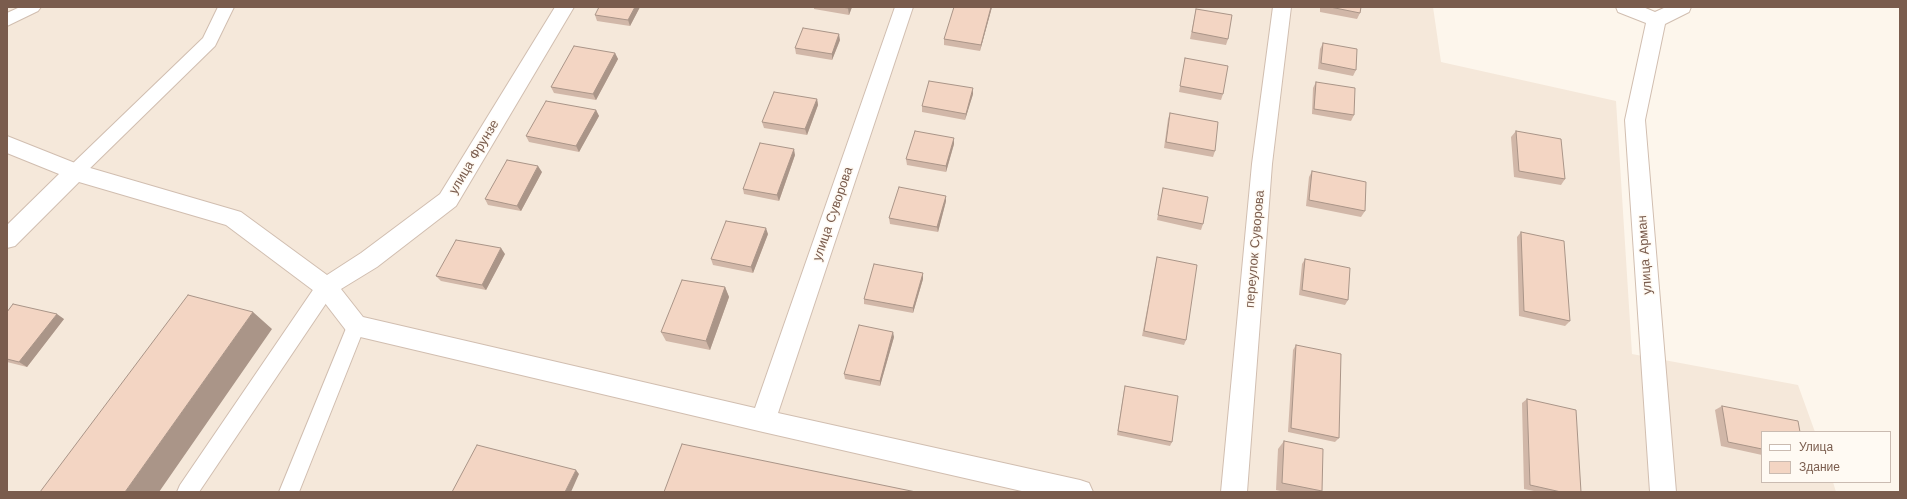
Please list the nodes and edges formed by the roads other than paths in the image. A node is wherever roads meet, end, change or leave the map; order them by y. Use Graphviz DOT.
graph roads {
  1 [pos="32,7"];
  2 [pos="226,7"];
  3 [pos="566,7"];
  4 [pos="904,7"];
  5 [pos="1282,7"];
  6 [pos="1624,7"];
  7 [pos="1682,7"];
  8 [pos="7,20"];
  9 [pos="1656,20"];
  10 [pos="7,144"];
  11 [pos="75,172"];
  12 [pos="7,239"];
  13 [pos="326,287"];
  14 [pos="356,326"];
  15 [pos="763,421"];
  16 [pos="187,492"];
  17 [pos="289,492"];
  18 [pos="1080,492"];
  19 [pos="1234,492"];
  20 [pos="1663,492"];
  1 -- 8 [label="lane"];
  2 -- 11 [label="lane"];
  3 -- 13 [label="street, улица Фрунзе"];
  4 -- 15 [label="street, улица Суворова"];
  5 -- 19 [label="street, переулок Суворова"];
  6 -- 9 [label="street"];
  7 -- 9 [label="street"];
  9 -- 20 [label="street, улица Арман"];
  10 -- 11 [label="street"];
  11 -- 12 [label="street"];
  11 -- 13 [label="street"];
  13 -- 14 [label="street"];
  13 -- 16 [label="lane"];
  14 -- 15 [label="street"];
  14 -- 17 [label="lane"];
  15 -- 18 [label="street"];
}
